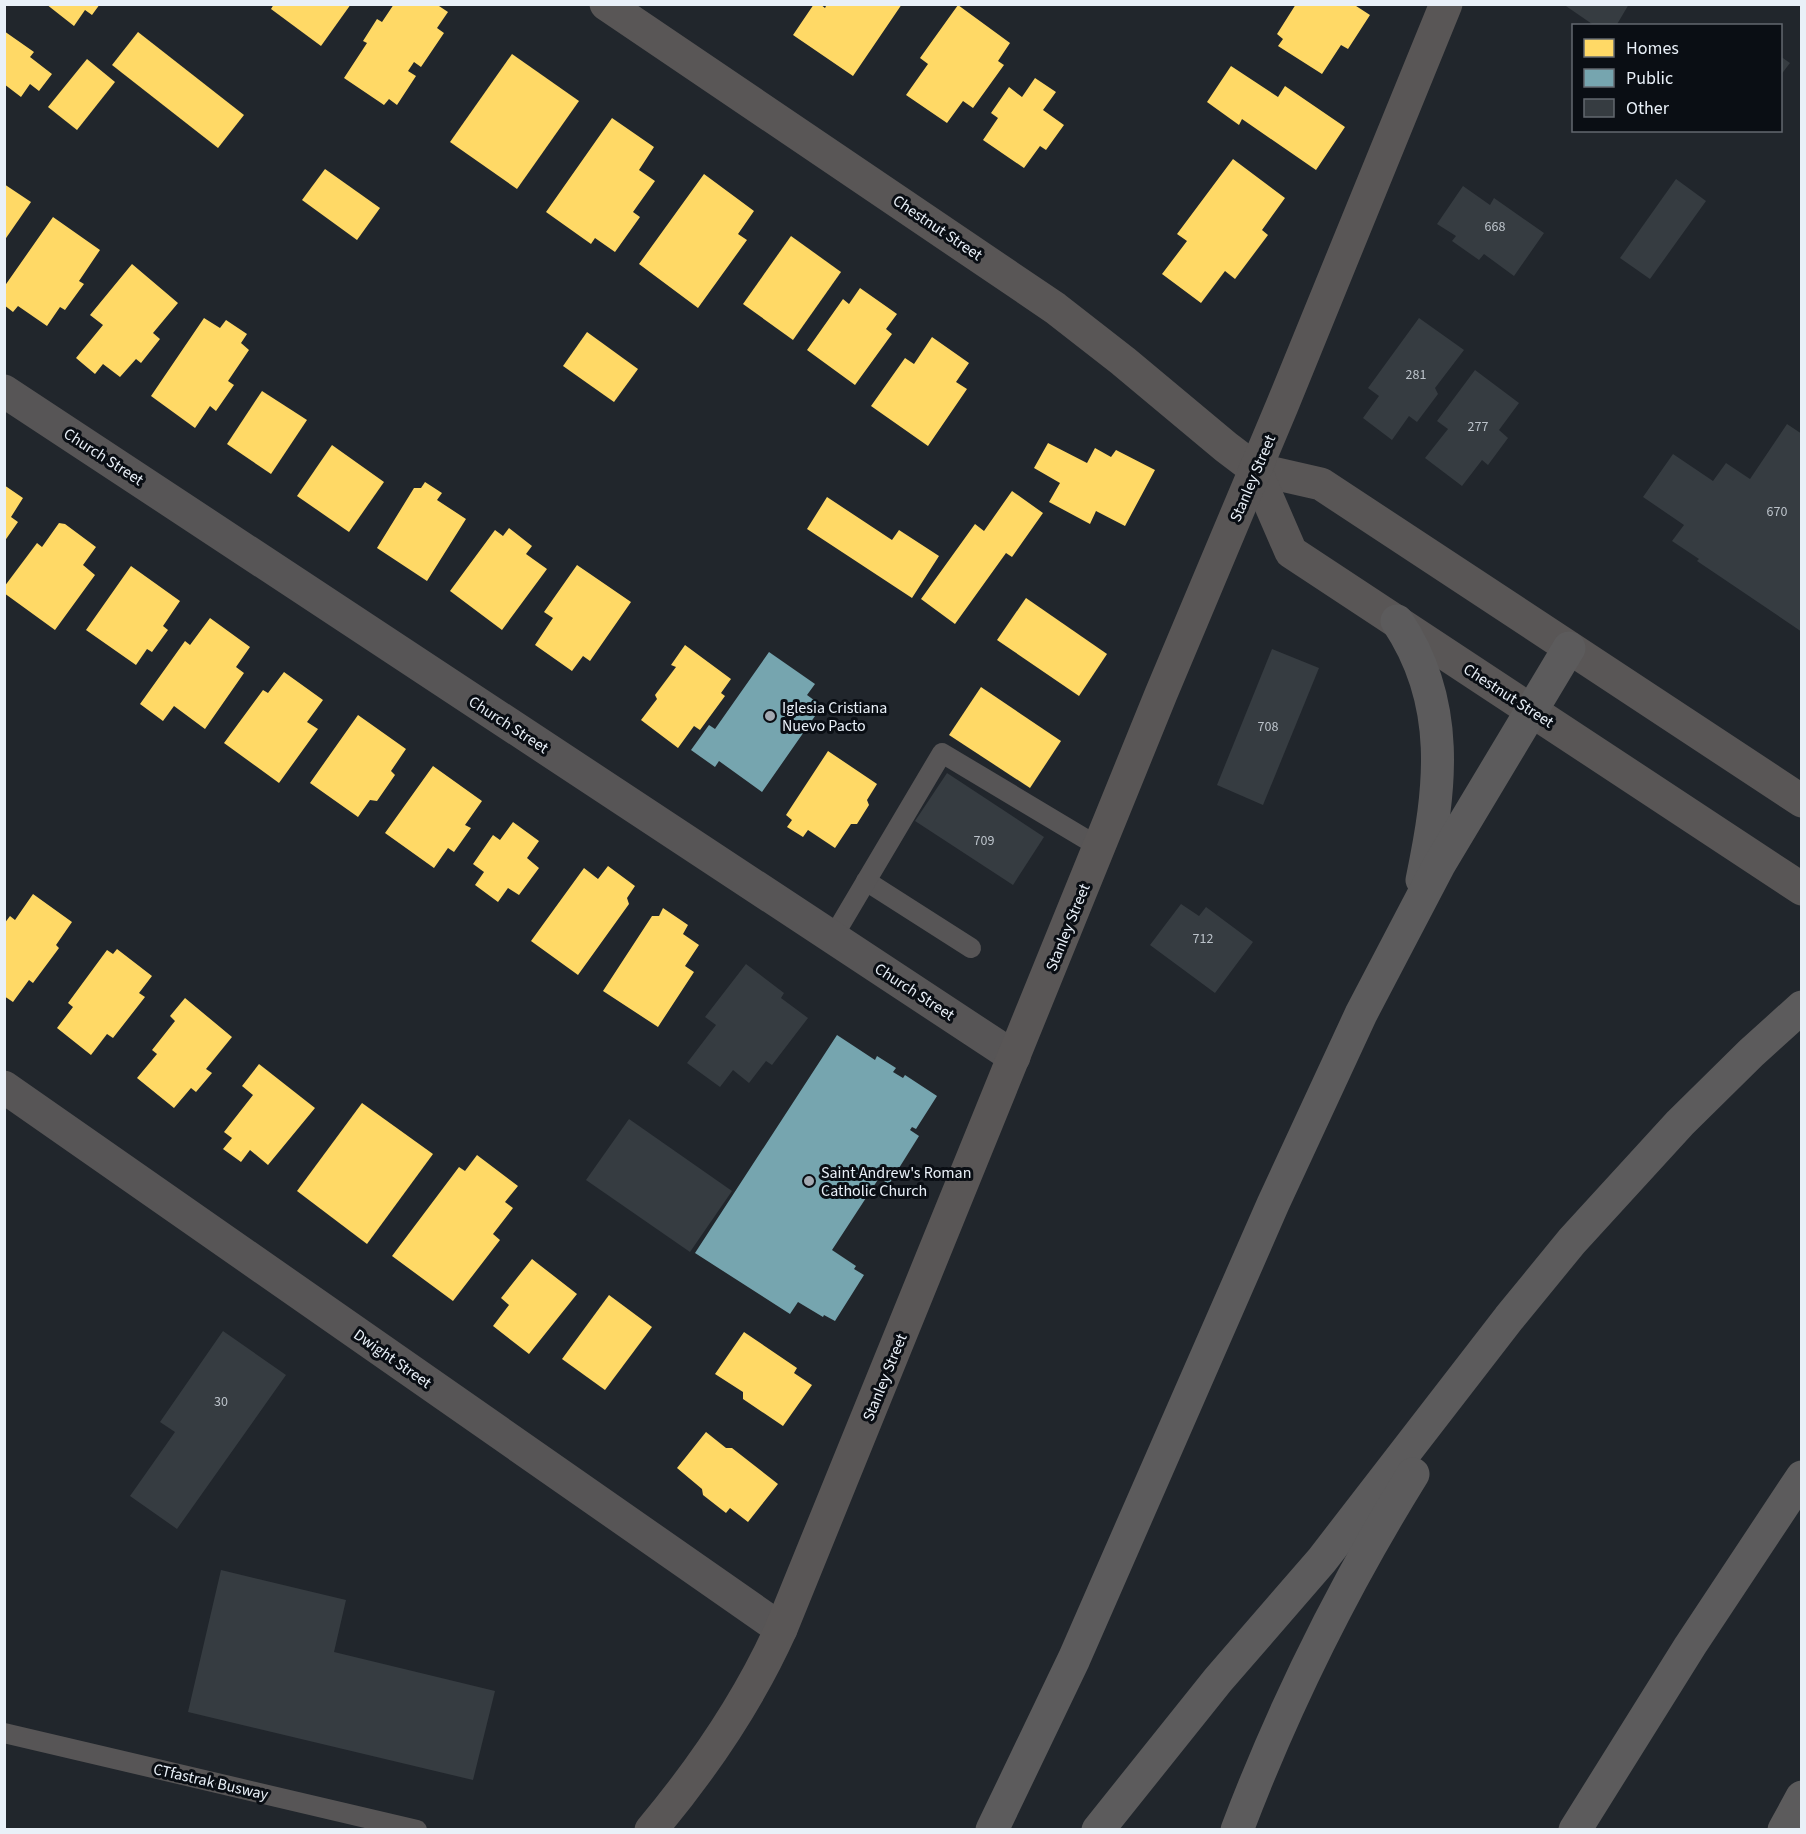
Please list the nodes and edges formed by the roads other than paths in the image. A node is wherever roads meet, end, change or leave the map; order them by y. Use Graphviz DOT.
graph roads {
  1 [pos="606,4"];
  2 [pos="1446,4"];
  3 [pos="4,391"];
  4 [pos="1256,469"];
  5 [pos="1397,621"];
  6 [pos="1569,648"];
  7 [pos="1531,710"];
  8 [pos="1802,801"];
  9 [pos="1099,847"];
  10 [pos="866,881"];
  11 [pos="1802,889"];
  12 [pos="1417,906"];
  13 [pos="832,937"];
  14 [pos="971,948"];
  15 [pos="1802,1007"];
  16 [pos="1014,1056"];
  17 [pos="4,1088"];
  18 [pos="1471,1368"];
  19 [pos="1802,1477"];
  20 [pos="781,1629"];
  21 [pos="4,1733"];
  22 [pos="1802,1797"];
  23 [pos="417,1830"];
  24 [pos="651,1830"];
  25 [pos="992,1830"];
  26 [pos="1098,1830"];
  27 [pos="1237,1830"];
  28 [pos="1575,1830"];
  29 [pos="1784,1830"];
  1 -- 4 [label="street, Chestnut Street"];
  2 -- 4 [label="street, Stanley Street"];
  3 -- 13 [label="street, Church Street"];
  4 -- 5 [label="street, Chestnut Street"];
  4 -- 6 [label="street, Chestnut Street"];
  4 -- 9 [label="street, Stanley Street"];
  5 -- 7 [label="street, Chestnut Street"];
  5 -- 12 [label="highway"];
  6 -- 7 [label="highway"];
  6 -- 8 [label="street, Chestnut Street"];
  7 -- 11 [label="street, Chestnut Street"];
  7 -- 12 [label="highway"];
  9 -- 10 [label="lane"];
  9 -- 16 [label="street, Stanley Street"];
  10 -- 13 [label="lane"];
  10 -- 14 [label="lane"];
  12 -- 25 [label="highway"];
  13 -- 16 [label="street, Church Street"];
  15 -- 18 [label="highway"];
  16 -- 20 [label="street, Stanley Street"];
  17 -- 20 [label="street, Dwight Street"];
  18 -- 26 [label="highway"];
  18 -- 27 [label="highway"];
  19 -- 28 [label="highway"];
  20 -- 24 [label="street, Stanley Street"];
  21 -- 23 [label="lane, CTfastrak Busway"];
  22 -- 29 [label="highway"];
}
